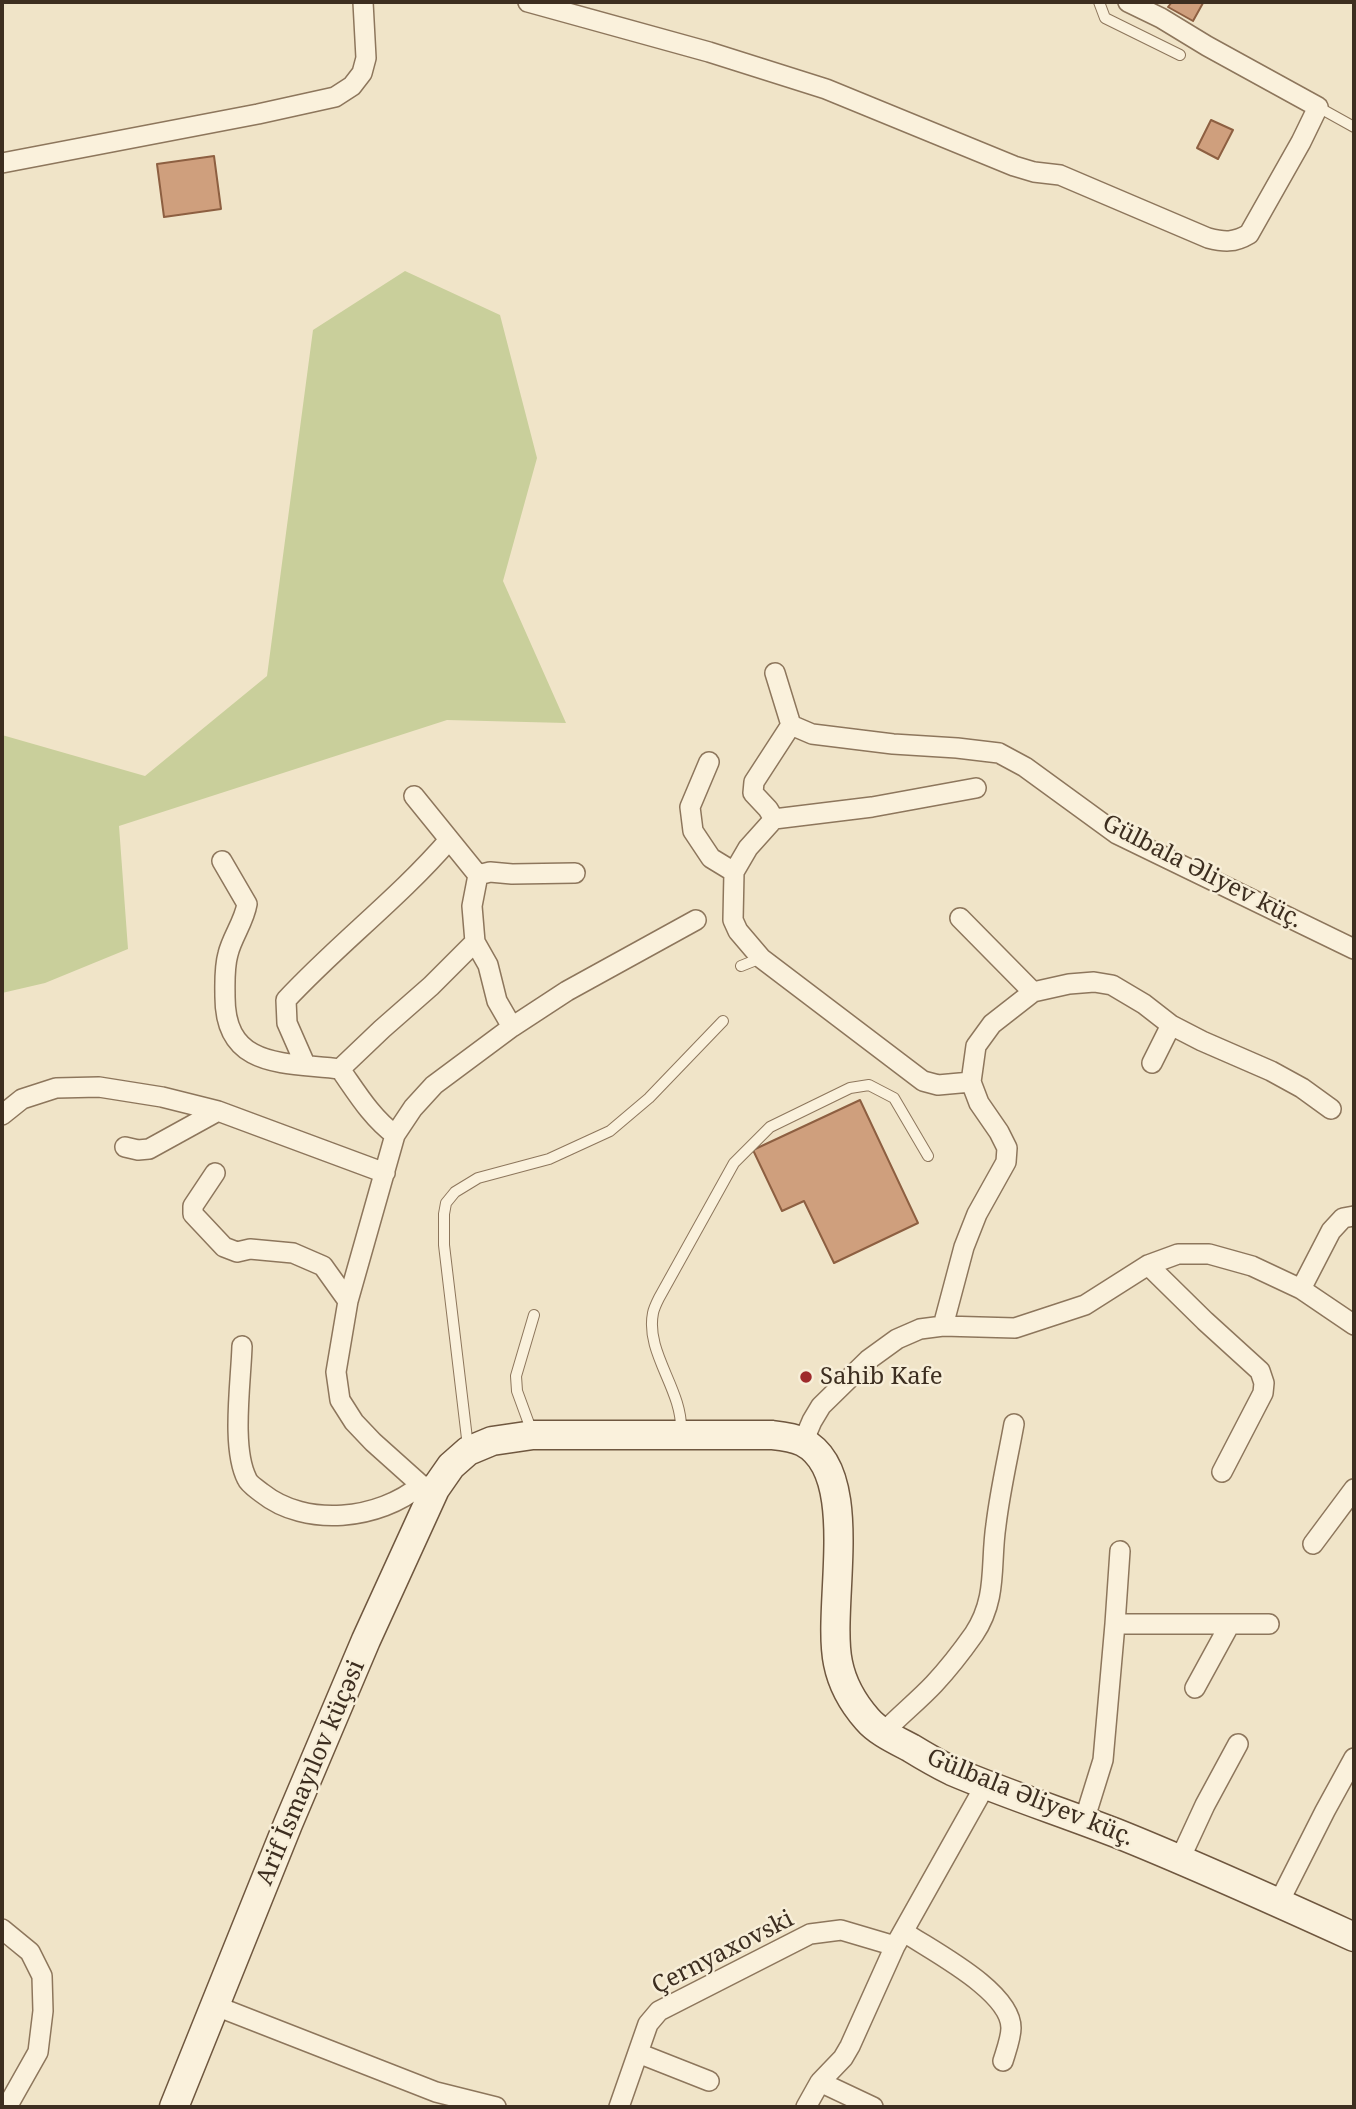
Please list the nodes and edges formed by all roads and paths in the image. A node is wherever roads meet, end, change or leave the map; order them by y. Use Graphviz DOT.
graph roads {
  1 [pos="363,2"];
  2 [pos="528,2"];
  3 [pos="1099,2"];
  4 [pos="1128,2"];
  5 [pos="1180,55"];
  6 [pos="1318,107"];
  7 [pos="1354,127"];
  8 [pos="2,163"];
  9 [pos="775,673"];
  10 [pos="791,725"];
  11 [pos="709,762"];
  12 [pos="976,788"];
  13 [pos="414,796"];
  14 [pos="774,818"];
  15 [pos="449,840"];
  16 [pos="222,862"];
  17 [pos="734,872"];
  18 [pos="575,873"];
  19 [pos="478,875"];
  20 [pos="960,918"];
  21 [pos="696,920"];
  22 [pos="475,942"];
  23 [pos="1354,949"];
  24 [pos="761,958"];
  25 [pos="741,966"];
  26 [pos="1033,992"];
  27 [pos="723,1021"];
  28 [pos="1171,1025"];
  29 [pos="512,1027"];
  30 [pos="1152,1063"];
  31 [pos="304,1064"];
  32 [pos="340,1069"];
  33 [pos="971,1082"];
  34 [pos="1331,1109"];
  35 [pos="218,1111"];
  36 [pos="2,1115"];
  37 [pos="395,1135"];
  38 [pos="125,1147"];
  39 [pos="928,1156"];
  40 [pos="215,1173"];
  41 [pos="385,1173"];
  42 [pos="1354,1216"];
  43 [pos="1148,1265"];
  44 [pos="1301,1289"];
  45 [pos="348,1301"];
  46 [pos="534,1315"];
  47 [pos="1354,1325"];
  48 [pos="943,1326"];
  49 [pos="242,1346"];
  50 [pos="1014,1424"];
  51 [pos="681,1435"];
  52 [pos="533,1436"];
  53 [pos="803,1442"];
  54 [pos="468,1451"];
  55 [pos="1222,1472"];
  56 [pos="428,1487"];
  57 [pos="1354,1489"];
  58 [pos="1313,1544"];
  59 [pos="1120,1551"];
  60 [pos="1115,1624"];
  61 [pos="1230,1624"];
  62 [pos="1269,1624"];
  63 [pos="1195,1688"];
  64 [pos="883,1732"];
  65 [pos="1238,1744"];
  66 [pos="1354,1758"];
  67 [pos="986,1784"];
  68 [pos="1084,1821"];
  69 [pos="1180,1859"];
  70 [pos="1279,1902"];
  71 [pos="2,1929"];
  72 [pos="1354,1937"];
  73 [pos="899,1939"];
  74 [pos="216,2006"];
  75 [pos="638,2053"];
  76 [pos="1003,2061"];
  77 [pos="709,2081"];
  78 [pos="820,2082"];
  79 [pos="434,2099"];
  80 [pos="7,2107"];
  81 [pos="174,2107"];
  82 [pos="496,2107"];
  83 [pos="619,2107"];
  84 [pos="806,2107"];
  85 [pos="873,2107"];
  1 -- 8 [label="street"];
  2 -- 6 [label="street"];
  3 -- 5 [label="lane"];
  4 -- 6 [label="street"];
  6 -- 7 [label="lane"];
  9 -- 10 [label="street"];
  10 -- 14 [label="street"];
  10 -- 23 [label="street, Gülbala Əliyev küç."];
  11 -- 17 [label="street"];
  12 -- 14 [label="street"];
  13 -- 15 [label="street"];
  14 -- 17 [label="street"];
  15 -- 19 [label="street"];
  15 -- 31 [label="street"];
  16 -- 31 [label="street"];
  17 -- 24 [label="street"];
  18 -- 19 [label="street"];
  19 -- 22 [label="street"];
  20 -- 26 [label="street"];
  21 -- 29 [label="street"];
  22 -- 29 [label="street"];
  22 -- 32 [label="street"];
  24 -- 25 [label="lane"];
  24 -- 33 [label="street"];
  26 -- 28 [label="street"];
  26 -- 33 [label="street"];
  27 -- 54 [label="lane"];
  28 -- 30 [label="street"];
  28 -- 34 [label="street"];
  29 -- 37 [label="street"];
  31 -- 32 [label="street"];
  32 -- 37 [label="street"];
  33 -- 48 [label="street"];
  35 -- 36 [label="street"];
  35 -- 38 [label="street"];
  35 -- 41 [label="street"];
  37 -- 41 [label="street"];
  39 -- 51 [label="lane"];
  40 -- 45 [label="street"];
  41 -- 45 [label="street"];
  42 -- 44 [label="street"];
  43 -- 44 [label="street"];
  43 -- 48 [label="street"];
  43 -- 55 [label="street"];
  44 -- 47 [label="street"];
  45 -- 56 [label="street"];
  46 -- 52 [label="lane"];
  48 -- 53 [label="street"];
  49 -- 56 [label="street"];
  50 -- 64 [label="street"];
  51 -- 52 [label="street"];
  51 -- 53 [label="street"];
  52 -- 54 [label="street"];
  53 -- 64 [label="street, Gülbala Əliyev küç."];
  54 -- 56 [label="street, Arif İsmayılov küçəsi"];
  56 -- 74 [label="street, Arif İsmayılov küçəsi"];
  57 -- 58 [label="street"];
  59 -- 60 [label="street"];
  60 -- 61 [label="street"];
  60 -- 68 [label="street"];
  61 -- 62 [label="street"];
  61 -- 63 [label="street"];
  64 -- 67 [label="street, Gülbala Əliyev küç."];
  65 -- 69 [label="street"];
  66 -- 70 [label="street"];
  67 -- 68 [label="street, Gülbala Əliyev küç."];
  67 -- 73 [label="street"];
  68 -- 69 [label="street, Gülbala Əliyev küç."];
  69 -- 70 [label="street, Gülbala Əliyev küç."];
  70 -- 72 [label="street, Gülbala Əliyev küç."];
  71 -- 80 [label="street"];
  73 -- 75 [label="street, Çernyaxovski"];
  73 -- 76 [label="street, Çernyaxovski"];
  73 -- 78 [label="street"];
  74 -- 79 [label="street"];
  74 -- 81 [label="street, Arif İsmayılov küçəsi"];
  75 -- 77 [label="street"];
  75 -- 83 [label="street, Çernyaxovski"];
  78 -- 84 [label="street"];
  78 -- 85 [label="street"];
  79 -- 82 [label="street"];
}
